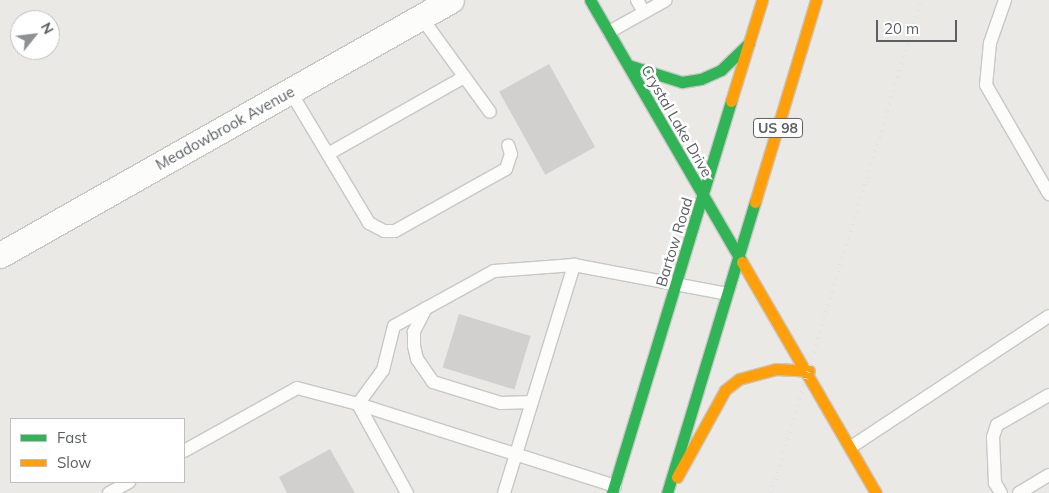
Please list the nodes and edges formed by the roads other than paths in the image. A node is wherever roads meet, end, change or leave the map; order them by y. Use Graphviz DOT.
graph roads {
  1 [pos="451,0"];
  2 [pos="590,0"];
  3 [pos="637,0"];
  4 [pos="666,0"];
  5 [pos="816,0"];
  6 [pos="1005,0"];
  7 [pos="758,1"];
  8 [pos="644,12"];
  9 [pos="421,17"];
  10 [pos="609,32"];
  11 [pos="750,42"];
  12 [pos="628,65"];
  13 [pos="464,78"];
  14 [pos="290,91"];
  15 [pos="490,112"];
  16 [pos="508,145"];
  17 [pos="328,154"];
  18 [pos="1049,194"];
  19 [pos="703,196"];
  20 [pos="0,255"];
  21 [pos="739,256"];
  22 [pos="574,265"];
  23 [pos="676,284"];
  24 [pos="727,294"];
  25 [pos="426,308"];
  26 [pos="1049,316"];
  27 [pos="809,371"];
  28 [pos="1049,395"];
  29 [pos="532,402"];
  30 [pos="358,404"];
  31 [pos="851,447"];
  32 [pos="185,450"];
  33 [pos="516,458"];
  34 [pos="1049,475"];
  35 [pos="127,483"];
  36 [pos="613,489"];
  37 [pos="109,493"];
  38 [pos="407,493"];
  39 [pos="504,493"];
  40 [pos="667,493"];
  41 [pos="876,493"];
  42 [pos="1001,493"];
  43 [pos="1019,493"];
  1 -- 9 [label="street, Meadowbrook Avenue"];
  2 -- 10 [label="main road, Crystal Lake Drive"];
  3 -- 8 [label="lane"];
  4 -- 8 [label="lane"];
  5 -- 21 [label="main road, US 98"];
  6 -- 18 [label="lane"];
  7 -- 11 [label="main road, Bartow Road"];
  8 -- 10 [label="lane"];
  9 -- 13 [label="lane"];
  9 -- 14 [label="street, Meadowbrook Avenue"];
  10 -- 12 [label="main road, Crystal Lake Drive"];
  11 -- 12 [label="main road"];
  11 -- 19 [label="main road, Bartow Road"];
  12 -- 19 [label="main road, Crystal Lake Drive"];
  13 -- 15 [label="lane"];
  13 -- 17 [label="lane"];
  14 -- 17 [label="lane"];
  14 -- 20 [label="street, Meadowbrook Avenue"];
  16 -- 17 [label="lane"];
  19 -- 21 [label="main road, Crystal Lake Drive"];
  19 -- 23 [label="main road, Bartow Road"];
  21 -- 24 [label="main road, US 98"];
  21 -- 27 [label="main road, Crystal Lake Drive"];
  22 -- 23 [label="lane"];
  22 -- 25 [label="lane"];
  22 -- 29 [label="lane"];
  23 -- 24 [label="lane"];
  23 -- 36 [label="main road, Bartow Road"];
  24 -- 40 [label="main road, US 98"];
  25 -- 29 [label="lane"];
  25 -- 30 [label="lane"];
  26 -- 31 [label="lane"];
  27 -- 31 [label="main road, Crystal Lake Drive"];
  27 -- 40 [label="main road"];
  28 -- 42 [label="lane"];
  29 -- 33 [label="lane"];
  30 -- 32 [label="lane"];
  30 -- 33 [label="lane"];
  30 -- 38 [label="lane"];
  31 -- 41 [label="main road, Crystal Lake Drive"];
  33 -- 36 [label="lane"];
  33 -- 39 [label="lane"];
  34 -- 43 [label="lane"];
  35 -- 37 [label="lane"];
}
